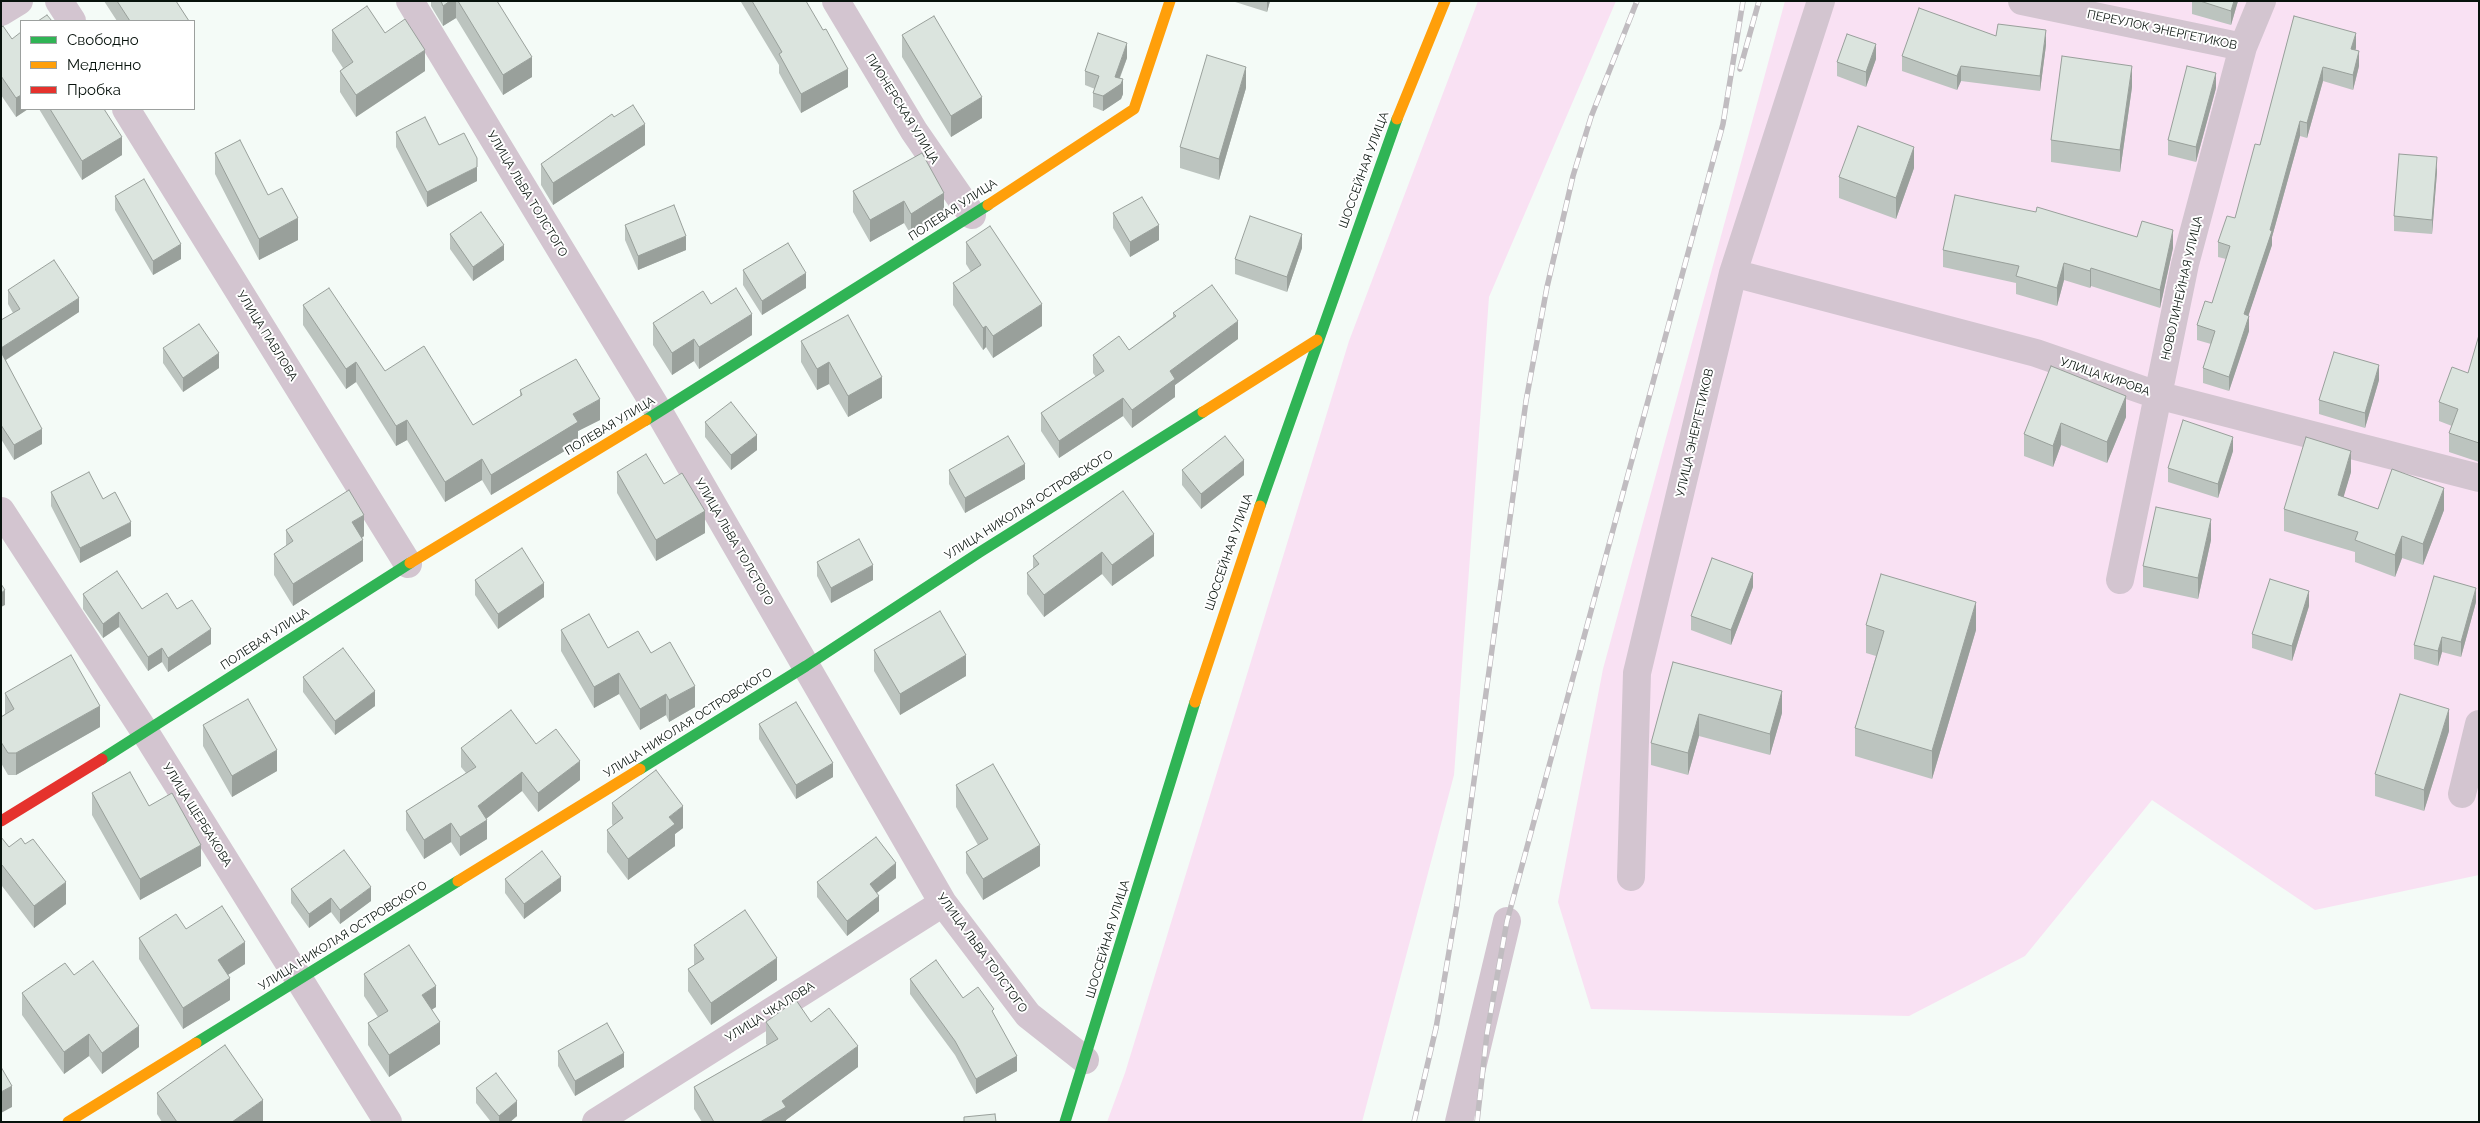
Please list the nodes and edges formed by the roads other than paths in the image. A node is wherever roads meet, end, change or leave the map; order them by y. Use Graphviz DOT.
graph roads {
  1 [pos="19,1"];
  2 [pos="59,1"];
  3 [pos="410,1"];
  4 [pos="836,1"];
  5 [pos="1170,1"];
  6 [pos="1445,1"];
  7 [pos="1821,1"];
  8 [pos="2022,1"];
  9 [pos="2262,1"];
  10 [pos="1,12"];
  11 [pos="71,20"];
  12 [pos="2243,47"];
  13 [pos="127,110"];
  14 [pos="972,215"];
  15 [pos="1733,273"];
  16 [pos="1317,340"];
  17 [pos="2157,395"];
  18 [pos="659,412"];
  19 [pos="2479,478"];
  20 [pos="1,511"];
  21 [pos="408,564"];
  22 [pos="2120,580"];
  23 [pos="806,666"];
  24 [pos="2479,724"];
  25 [pos="145,732"];
  26 [pos="2462,794"];
  27 [pos="1,821"];
  28 [pos="1631,877"];
  29 [pos="943,903"];
  30 [pos="1507,921"];
  31 [pos="300,979"];
  32 [pos="1085,1060"];
  33 [pos="68,1122"];
  34 [pos="388,1122"];
  35 [pos="596,1122"];
  36 [pos="1065,1122"];
  37 [pos="1459,1122"];
  1 -- 10 [label="street"];
  2 -- 11 [label="street"];
  3 -- 18 [label="street, УЛИЦА ЛЬВА ТОЛСТОГО"];
  4 -- 14 [label="street, ПИОНЕРСКАЯ УЛИЦА"];
  5 -- 14 [label="street, ПОЛЕВАЯ УЛИЦА"];
  6 -- 16 [label="street, ШОССЕЙНАЯ УЛИЦА"];
  7 -- 15 [label="street, УЛИЦА ЭНЕРГЕТИКОВ"];
  8 -- 12 [label="street, ПЕРЕУЛОК ЭНЕРГЕТИКОВ"];
  9 -- 12 [label="street, НОВОЛИНЕЙНАЯ УЛИЦА"];
  12 -- 17 [label="street, НОВОЛИНЕЙНАЯ УЛИЦА"];
  13 -- 21 [label="street, УЛИЦА ПАВЛОВА"];
  14 -- 18 [label="street, ПОЛЕВАЯ УЛИЦА"];
  15 -- 17 [label="street, УЛИЦА КИРОВА"];
  15 -- 28 [label="street, УЛИЦА ЭНЕРГЕТИКОВ"];
  16 -- 23 [label="street, УЛИЦА НИКОЛАЯ ОСТРОВСКОГО"];
  16 -- 32 [label="street, ШОССЕЙНАЯ УЛИЦА"];
  17 -- 19 [label="street, УЛИЦА КИРОВА"];
  17 -- 22 [label="street, НОВОЛИНЕЙНАЯ УЛИЦА"];
  18 -- 21 [label="street, ПОЛЕВАЯ УЛИЦА"];
  18 -- 23 [label="street, УЛИЦА ЛЬВА ТОЛСТОГО"];
  20 -- 25 [label="street, УЛИЦА ЩЕРБАКОВА"];
  21 -- 25 [label="street, ПОЛЕВАЯ УЛИЦА"];
  23 -- 29 [label="street, УЛИЦА ЛЬВА ТОЛСТОГО"];
  23 -- 31 [label="street, УЛИЦА НИКОЛАЯ ОСТРОВСКОГО"];
  24 -- 26 [label="street"];
  25 -- 27 [label="street, ПОЛЕВАЯ УЛИЦА"];
  25 -- 31 [label="street, УЛИЦА ЩЕРБАКОВА"];
  29 -- 32 [label="street, УЛИЦА ЛЬВА ТОЛСТОГО"];
  29 -- 35 [label="street, УЛИЦА ЧКАЛОВА"];
  30 -- 37 [label="street"];
  31 -- 33 [label="street, УЛИЦА НИКОЛАЯ ОСТРОВСКОГО"];
  31 -- 34 [label="street, УЛИЦА ЩЕРБАКОВА"];
  32 -- 36 [label="street, ШОССЕЙНАЯ УЛИЦА"];
}
